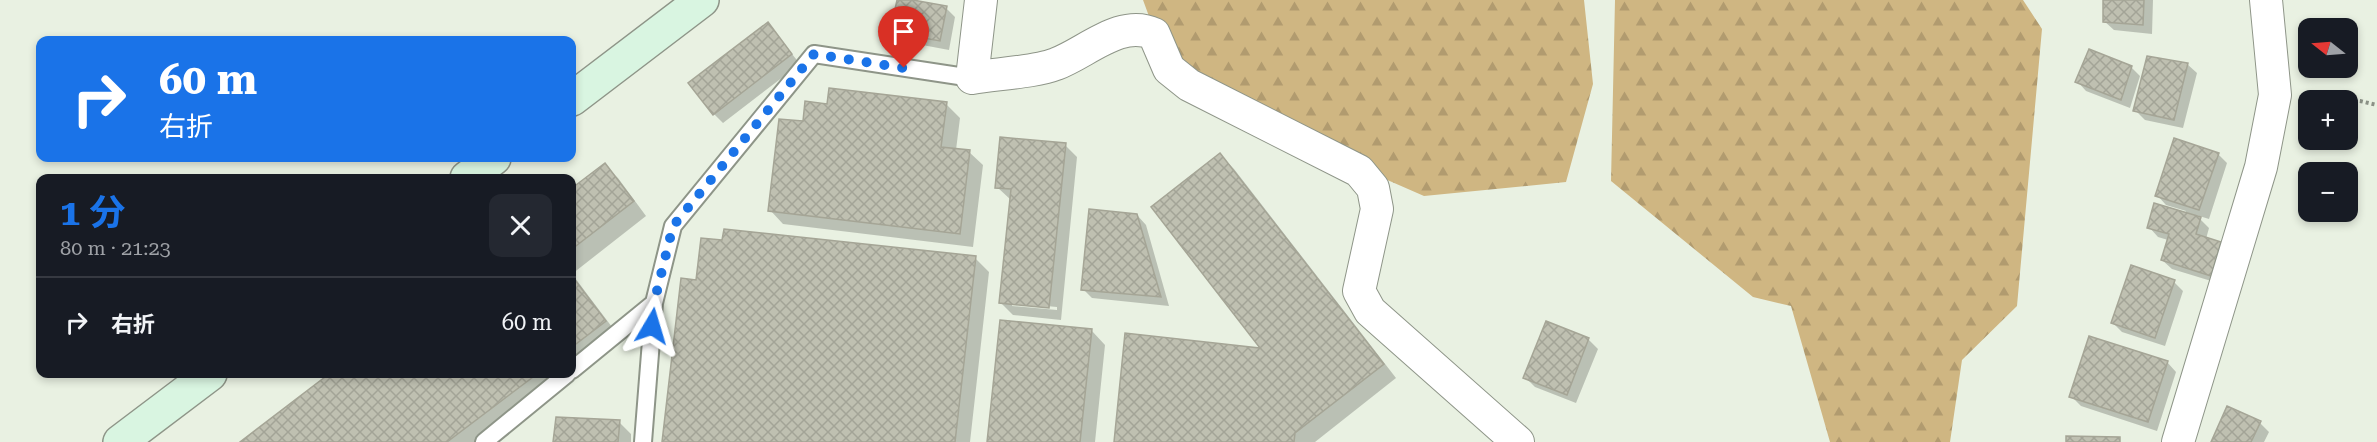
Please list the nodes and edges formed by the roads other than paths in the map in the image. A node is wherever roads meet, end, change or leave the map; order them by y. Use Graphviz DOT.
graph roads {
  1 [pos="702,0"];
  2 [pos="981,0"];
  3 [pos="2266,0"];
  4 [pos="972,78"];
  5 [pos="576,96"];
  6 [pos="489,162"];
  7 [pos="472,174"];
  8 [pos="654,303"];
  9 [pos="576,367"];
  10 [pos="205,378"];
  11 [pos="562,378"];
  12 [pos="120,442"];
  13 [pos="484,442"];
  14 [pos="643,442"];
  15 [pos="1518,442"];
  16 [pos="2178,442"];
  1 -- 5 [label="street"];
  2 -- 4 [label="street"];
  3 -- 16 [label="street"];
  4 -- 8 [label="lane"];
  4 -- 15 [label="street"];
  6 -- 7 [label="street"];
  8 -- 9 [label="lane"];
  8 -- 14 [label="lane"];
  10 -- 12 [label="street"];
  11 -- 13 [label="lane"];
}
